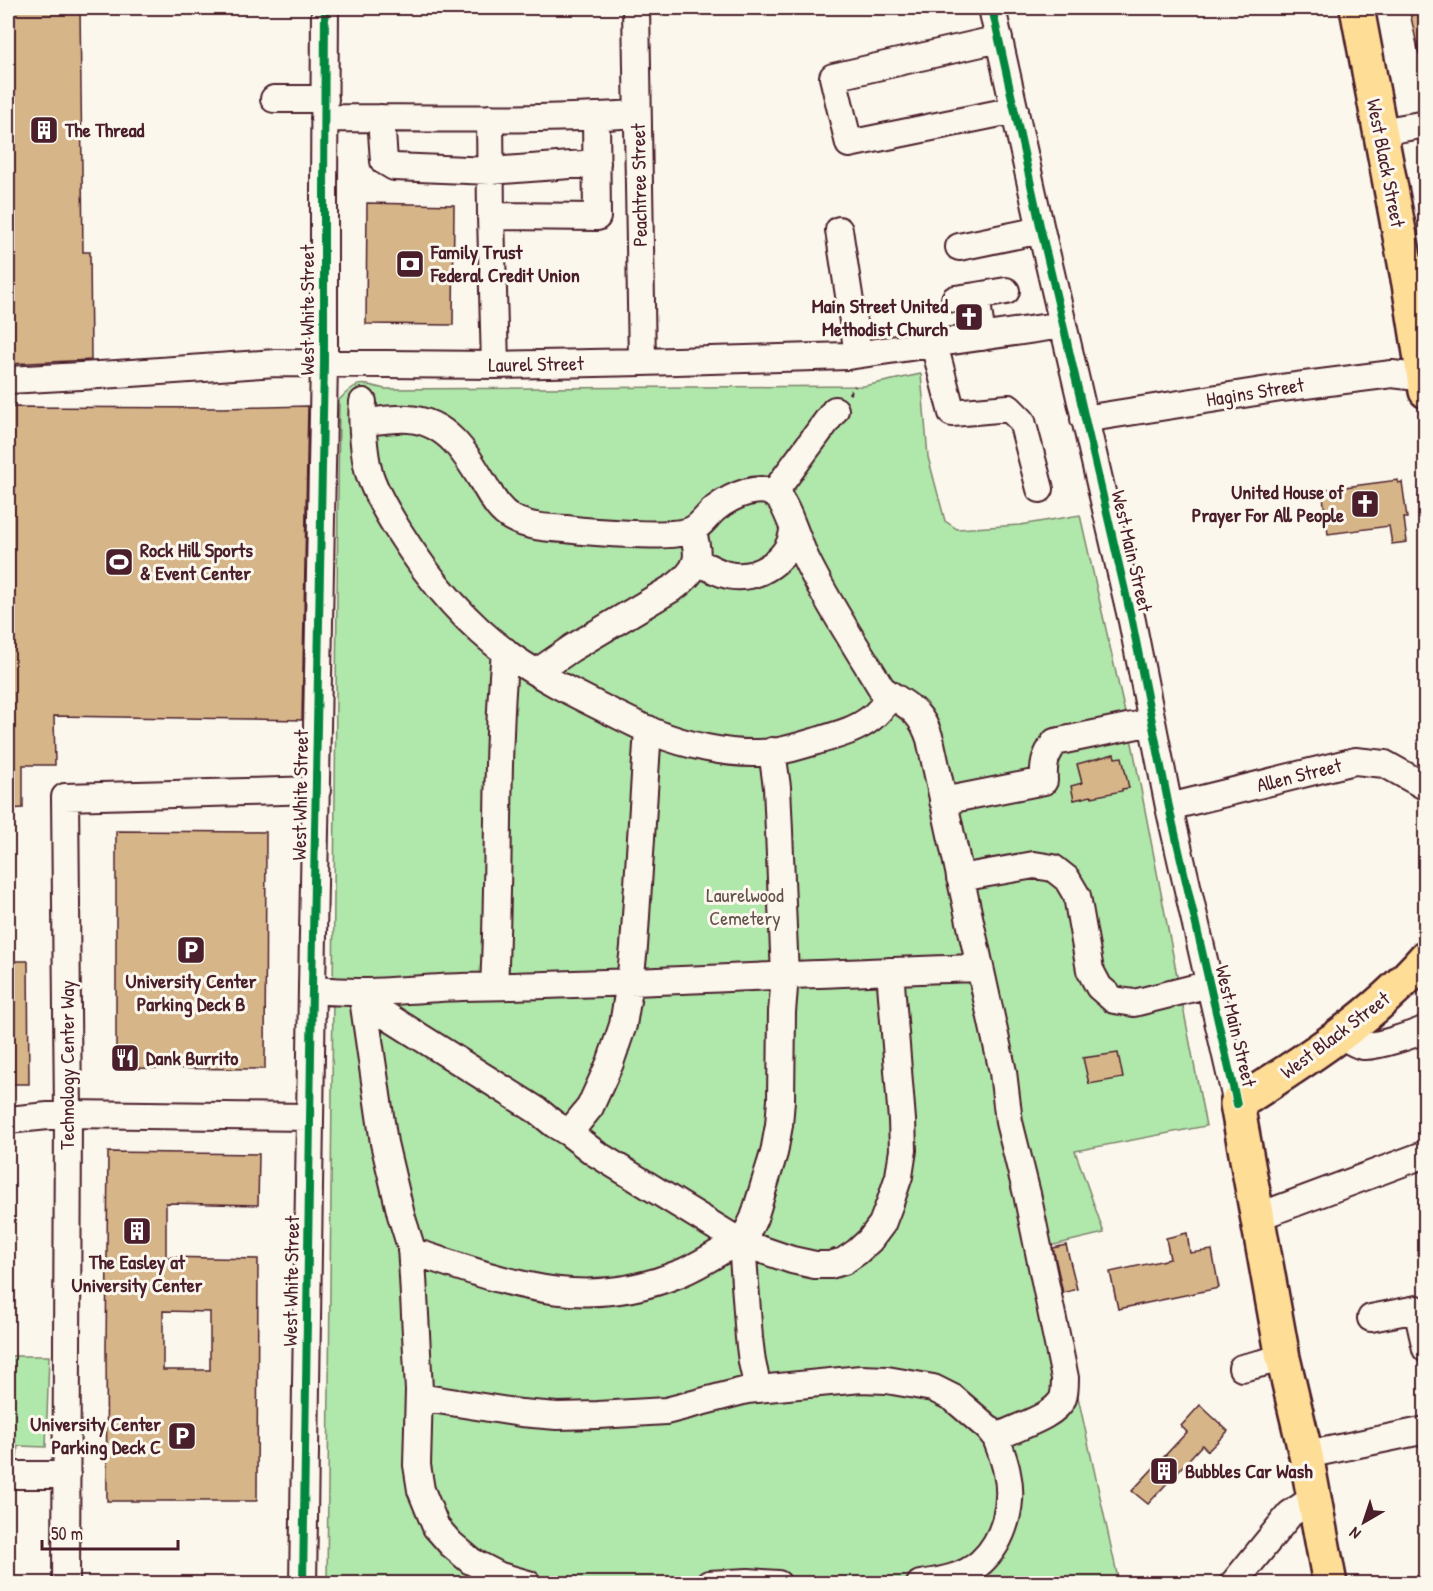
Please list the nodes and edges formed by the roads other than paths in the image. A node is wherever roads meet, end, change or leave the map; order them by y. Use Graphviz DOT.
graph roads {
  1 [pos="326,8"];
  2 [pos="636,8"];
  3 [pos="992,8"];
  4 [pos="1357,8"];
  5 [pos="999,39"];
  6 [pos="274,99"];
  7 [pos="325,109"];
  8 [pos="1015,110"];
  9 [pos="637,114"];
  10 [pos="596,116"];
  11 [pos="381,118"];
  12 [pos="490,118"];
  13 [pos="1425,124"];
  14 [pos="1380,132"];
  15 [pos="597,163"];
  16 [pos="491,171"];
  17 [pos="491,216"];
  18 [pos="839,230"];
  19 [pos="1041,230"];
  20 [pos="959,247"];
  21 [pos="1006,291"];
  22 [pos="1063,326"];
  23 [pos="982,337"];
  24 [pos="934,344"];
  25 [pos="858,354"];
  26 [pos="642,362"];
  27 [pos="324,363"];
  28 [pos="495,364"];
  29 [pos="8,380"];
  30 [pos="1425,382"];
  31 [pos="835,410"];
  32 [pos="1084,419"];
  33 [pos="1040,489"];
  34 [pos="773,494"];
  35 [pos="793,527"];
  36 [pos="692,530"];
  37 [pos="697,562"];
  38 [pos="505,651"];
  39 [pos="537,672"];
  40 [pos="882,689"];
  41 [pos="1152,722"];
  42 [pos="648,729"];
  43 [pos="772,751"];
  44 [pos="1425,787"];
  45 [pos="317,790"];
  46 [pos="943,801"];
  47 [pos="1169,807"];
  48 [pos="960,878"];
  49 [pos="980,969"];
  50 [pos="890,971"];
  51 [pos="1422,971"];
  52 [pos="785,976"];
  53 [pos="630,982"];
  54 [pos="1210,984"];
  55 [pos="494,986"];
  56 [pos="312,990"];
  57 [pos="363,996"];
  58 [pos="1425,1029"];
  59 [pos="1342,1034"];
  60 [pos="1237,1104"];
  61 [pos="68,1114"];
  62 [pos="310,1117"];
  63 [pos="8,1120"];
  64 [pos="569,1133"];
  65 [pos="1425,1154"];
  66 [pos="1257,1216"];
  67 [pos="740,1242"];
  68 [pos="411,1251"];
  69 [pos="1421,1308"];
  70 [pos="1371,1318"];
  71 [pos="1425,1349"];
  72 [pos="1282,1358"];
  73 [pos="1242,1368"];
  74 [pos="758,1389"];
  75 [pos="419,1398"];
  76 [pos="1425,1430"];
  77 [pos="996,1438"];
  78 [pos="1306,1455"];
  79 [pos="8,1475"];
  80 [pos="67,1475"];
  81 [pos="1314,1498"];
  82 [pos="66,1584"];
  83 [pos="303,1584"];
  84 [pos="528,1584"];
  85 [pos="709,1584"];
  86 [pos="778,1584"];
  87 [pos="920,1584"];
  88 [pos="1233,1584"];
  89 [pos="1330,1584"];
  1 -- 7 [label="street, West White Street"];
  2 -- 9 [label="street, Peachtree Street"];
  3 -- 5 [label="street, West Main Street"];
  4 -- 14 [label="main road, West Black Street"];
  5 -- 8 [label="street, West Main Street"];
  5 -- 8 [label="street"];
  6 -- 7 [label="street"];
  7 -- 11 [label="street"];
  7 -- 27 [label="street, West White Street"];
  8 -- 19 [label="street, West Main Street"];
  9 -- 10 [label="street"];
  9 -- 26 [label="street, Peachtree Street"];
  10 -- 12 [label="street"];
  10 -- 15 [label="street"];
  11 -- 12 [label="street"];
  11 -- 16 [label="street"];
  12 -- 16 [label="street"];
  13 -- 14 [label="street"];
  14 -- 30 [label="main road, West Black Street"];
  15 -- 16 [label="street"];
  15 -- 17 [label="street"];
  16 -- 17 [label="street"];
  17 -- 28 [label="street"];
  18 -- 25 [label="street"];
  19 -- 20 [label="street"];
  19 -- 22 [label="street, West Main Street"];
  21 -- 23 [label="street"];
  22 -- 23 [label="street, Laurel Street"];
  22 -- 32 [label="street, West Main Street"];
  23 -- 24 [label="street, Laurel Street"];
  24 -- 25 [label="street, Laurel Street"];
  24 -- 33 [label="street"];
  25 -- 26 [label="street, Laurel Street"];
  26 -- 28 [label="street, Laurel Street"];
  27 -- 28 [label="street, Laurel Street"];
  27 -- 29 [label="street, Laurel Street"];
  27 -- 45 [label="street, West White Street"];
  30 -- 32 [label="street, Hagins Street"];
  31 -- 34 [label="street"];
  32 -- 41 [label="street, West Main Street"];
  34 -- 35 [label="street"];
  34 -- 36 [label="street"];
  35 -- 37 [label="street"];
  35 -- 40 [label="street"];
  36 -- 37 [label="street"];
  36 -- 38 [label="street"];
  37 -- 39 [label="street"];
  38 -- 39 [label="street"];
  38 -- 55 [label="street"];
  39 -- 42 [label="street"];
  40 -- 43 [label="street"];
  40 -- 46 [label="street"];
  41 -- 46 [label="street"];
  41 -- 47 [label="street, West Main Street"];
  42 -- 43 [label="street"];
  42 -- 53 [label="street"];
  43 -- 52 [label="street"];
  44 -- 47 [label="street, Allen Street"];
  45 -- 56 [label="street, West White Street"];
  45 -- 61 [label="street, Technology Center Way"];
  46 -- 48 [label="street"];
  47 -- 54 [label="street, West Main Street"];
  48 -- 49 [label="street"];
  48 -- 54 [label="street"];
  49 -- 50 [label="street"];
  49 -- 77 [label="street"];
  50 -- 52 [label="street"];
  50 -- 67 [label="street"];
  51 -- 59 [label="main road, West Black Street"];
  52 -- 53 [label="street"];
  52 -- 67 [label="street"];
  53 -- 55 [label="street"];
  53 -- 64 [label="street"];
  54 -- 60 [label="street, West Main Street"];
  55 -- 57 [label="street"];
  56 -- 57 [label="street"];
  56 -- 62 [label="street, West White Street"];
  57 -- 64 [label="street"];
  57 -- 68 [label="street"];
  58 -- 59 [label="street"];
  59 -- 60 [label="main road, West Black Street"];
  60 -- 66 [label="main road, West Main Street"];
  61 -- 62 [label="street"];
  61 -- 63 [label="street"];
  61 -- 80 [label="street, Technology Center Way"];
  62 -- 83 [label="street, West White Street"];
  64 -- 67 [label="street"];
  65 -- 66 [label="street"];
  66 -- 72 [label="main road, West Main Street"];
  67 -- 68 [label="street"];
  67 -- 74 [label="street"];
  68 -- 75 [label="street"];
  69 -- 70 [label="street"];
  69 -- 71 [label="street"];
  72 -- 73 [label="street"];
  72 -- 78 [label="main road, West Main Street"];
  74 -- 75 [label="street"];
  74 -- 77 [label="street"];
  75 -- 84 [label="street"];
  76 -- 78 [label="street"];
  77 -- 87 [label="street"];
  78 -- 81 [label="main road, West Main Street"];
  79 -- 80 [label="street"];
  80 -- 82 [label="street, Technology Center Way"];
  81 -- 88 [label="street"];
  81 -- 89 [label="main road, West Main Street"];
  85 -- 86 [label="street"];
}
